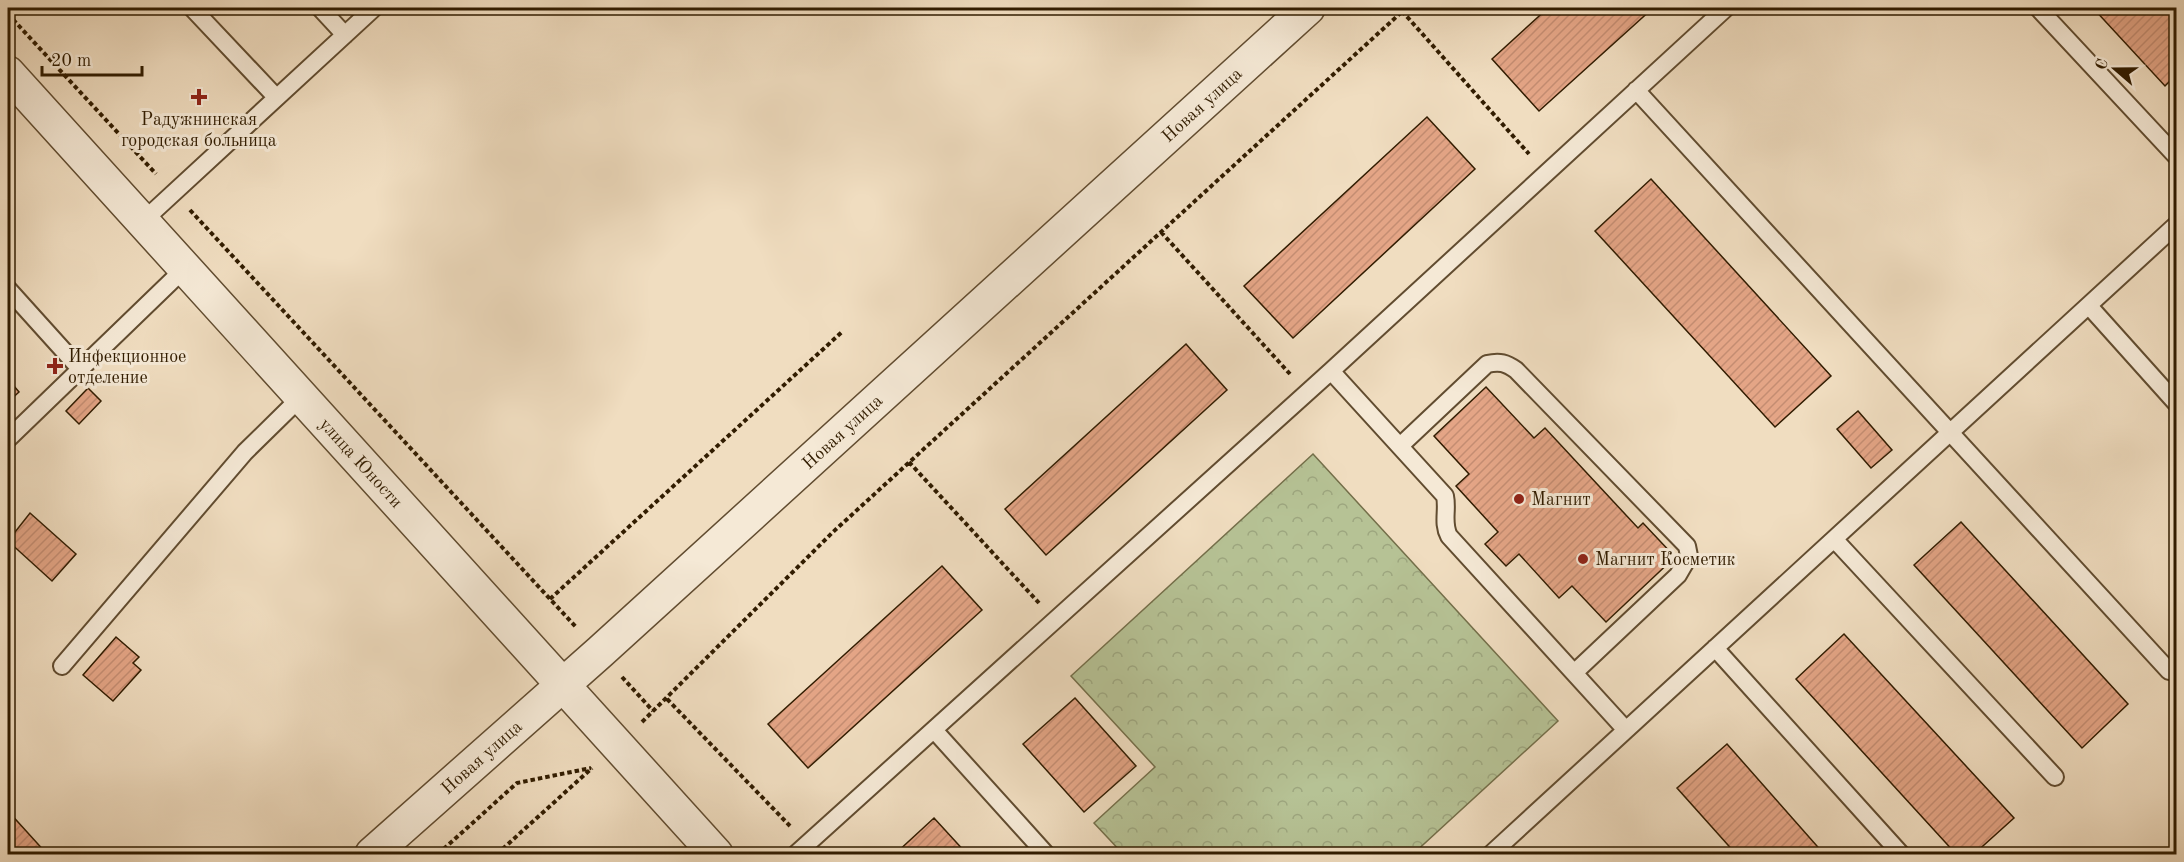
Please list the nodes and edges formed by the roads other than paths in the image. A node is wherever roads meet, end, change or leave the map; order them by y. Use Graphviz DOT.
graph roads {
  1 [pos="192,8"];
  2 [pos="320,8"];
  3 [pos="374,8"];
  4 [pos="1308,8"];
  5 [pos="1726,8"];
  6 [pos="2038,8"];
  7 [pos="345,35"];
  8 [pos="8,73"];
  9 [pos="1636,90"];
  10 [pos="276,98"];
  11 [pos="2176,156"];
  12 [pos="142,222"];
  13 [pos="2176,225"];
  14 [pos="184,269"];
  15 [pos="8,290"];
  16 [pos="2089,306"];
  17 [pos="81,370"];
  18 [pos="1330,371"];
  19 [pos="301,398"];
  20 [pos="2176,403"];
  21 [pos="1949,432"];
  22 [pos="8,439"];
  23 [pos="1400,446"];
  24 [pos="1835,540"];
  25 [pos="1715,648"];
  26 [pos="62,666"];
  27 [pos="2169,671"];
  28 [pos="1574,673"];
  29 [pos="563,685"];
  30 [pos="934,730"];
  31 [pos="1626,730"];
  32 [pos="2055,777"];
  33 [pos="802,849"];
  34 [pos="380,852"];
  35 [pos="716,855"];
  36 [pos="1046,855"];
  37 [pos="1491,855"];
  38 [pos="1901,855"];
  1 -- 10 [label="lane"];
  2 -- 7 [label="lane"];
  3 -- 7 [label="lane"];
  4 -- 29 [label="street, Новая улица"];
  5 -- 9 [label="lane"];
  6 -- 11 [label="lane"];
  7 -- 10 [label="lane"];
  8 -- 12 [label="street, улица Юности"];
  9 -- 18 [label="lane"];
  9 -- 21 [label="lane"];
  10 -- 12 [label="lane"];
  12 -- 14 [label="street, улица Юности"];
  13 -- 16 [label="lane"];
  14 -- 17 [label="lane"];
  14 -- 19 [label="street, улица Юности"];
  15 -- 17 [label="lane"];
  16 -- 20 [label="lane"];
  16 -- 21 [label="lane"];
  17 -- 22 [label="lane"];
  18 -- 23 [label="lane"];
  18 -- 30 [label="lane"];
  19 -- 26 [label="lane"];
  19 -- 29 [label="street, улица Юности"];
  21 -- 24 [label="lane"];
  21 -- 27 [label="lane"];
  23 -- 28 [label="lane"];
  23 -- 28 [label="lane"];
  24 -- 25 [label="lane"];
  24 -- 32 [label="lane"];
  25 -- 31 [label="lane"];
  25 -- 38 [label="lane"];
  28 -- 31 [label="lane"];
  29 -- 34 [label="street, Новая улица"];
  29 -- 35 [label="street, улица Юности"];
  30 -- 33 [label="lane"];
  30 -- 36 [label="lane"];
  31 -- 37 [label="lane"];
}
